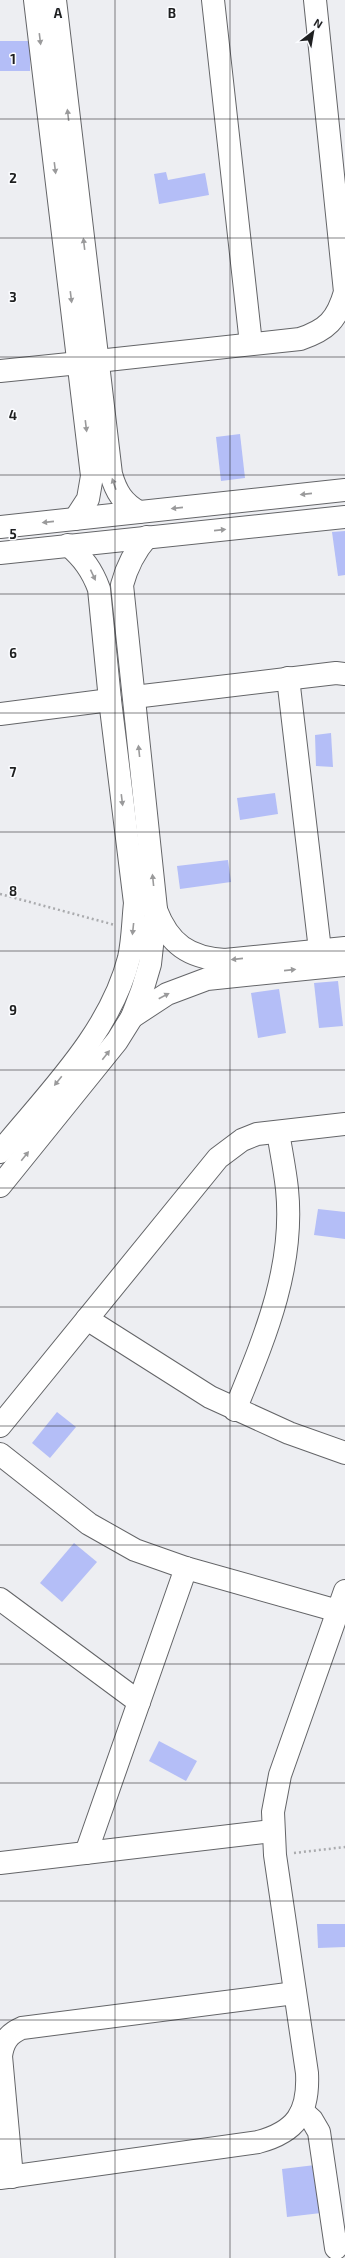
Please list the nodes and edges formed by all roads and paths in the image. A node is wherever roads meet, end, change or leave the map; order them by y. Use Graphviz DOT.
graph roads {
  1 [pos="35,0"];
  2 [pos="55,0"];
  3 [pos="213,0"];
  4 [pos="315,0"];
  5 [pos="338,325"];
  6 [pos="251,344"];
  7 [pos="88,362"];
  8 [pos="0,371"];
  9 [pos="345,490"];
  10 [pos="139,512"];
  11 [pos="345,517"];
  12 [pos="75,519"];
  13 [pos="0,527"];
  14 [pos="147,537"];
  15 [pos="68,545"];
  16 [pos="0,553"];
  17 [pos="345,674"];
  18 [pos="288,678"];
  19 [pos="134,697"];
  20 [pos="110,700"];
  21 [pos="0,714"];
  22 [pos="0,894"];
  23 [pos="156,908"];
  24 [pos="133,929"];
  25 [pos="345,948"];
  26 [pos="320,950"];
  27 [pos="345,965"];
  28 [pos="132,1017"];
  29 [pos="345,1124"];
  30 [pos="278,1132"];
  31 [pos="0,1152"];
  32 [pos="0,1186"];
  33 [pos="87,1319"];
  34 [pos="235,1410"];
  35 [pos="0,1426"];
  36 [pos="345,1452"];
  37 [pos="0,1454"];
  38 [pos="186,1568"];
  39 [pos="0,1599"];
  40 [pos="341,1601"];
  41 [pos="139,1702"];
  42 [pos="272,1831"];
  43 [pos="345,1847"];
  44 [pos="86,1853"];
  45 [pos="275,1855"];
  46 [pos="0,1863"];
  47 [pos="295,1993"];
  48 [pos="3,2035"];
  49 [pos="302,2111"];
  50 [pos="6,2177"];
  51 [pos="336,2248"];
  1 -- 7 [label="street, one-way"];
  7 -- 2 [label="street, one-way"];
  3 -- 6 [label="street"];
  4 -- 5 [label="street"];
  5 -- 6 [label="street"];
  6 -- 7 [label="street"];
  7 -- 8 [label="street"];
  10 -- 7 [label="street, one-way"];
  7 -- 12 [label="street, one-way"];
  9 -- 10 [label="street, one-way"];
  10 -- 12 [label="street"];
  14 -- 11 [label="street, one-way"];
  12 -- 13 [label="street, one-way"];
  14 -- 15 [label="street"];
  14 -- 19 [label="street"];
  15 -- 16 [label="street"];
  15 -- 20 [label="street, one-way"];
  17 -- 18 [label="street"];
  18 -- 19 [label="street"];
  18 -- 26 [label="street"];
  23 -- 19 [label="street, one-way"];
  20 -- 21 [label="street"];
  20 -- 24 [label="street, one-way"];
  22 -- 24 [label="path"];
  26 -- 23 [label="street, one-way"];
  23 -- 28 [label="street"];
  24 -- 31 [label="street, one-way"];
  25 -- 26 [label="street"];
  28 -- 27 [label="street, one-way"];
  32 -- 28 [label="street, one-way"];
  29 -- 30 [label="street"];
  30 -- 33 [label="street"];
  30 -- 34 [label="street"];
  33 -- 34 [label="street"];
  33 -- 35 [label="street"];
  34 -- 36 [label="street"];
  37 -- 38 [label="street"];
  38 -- 40 [label="street"];
  38 -- 41 [label="street"];
  39 -- 41 [label="street"];
  40 -- 42 [label="street"];
  41 -- 44 [label="street"];
  42 -- 44 [label="street"];
  42 -- 45 [label="street"];
  43 -- 45 [label="path"];
  44 -- 46 [label="street"];
  45 -- 47 [label="street"];
  47 -- 48 [label="street"];
  47 -- 49 [label="street"];
  48 -- 50 [label="street"];
  49 -- 50 [label="street"];
  49 -- 51 [label="street"];
}
